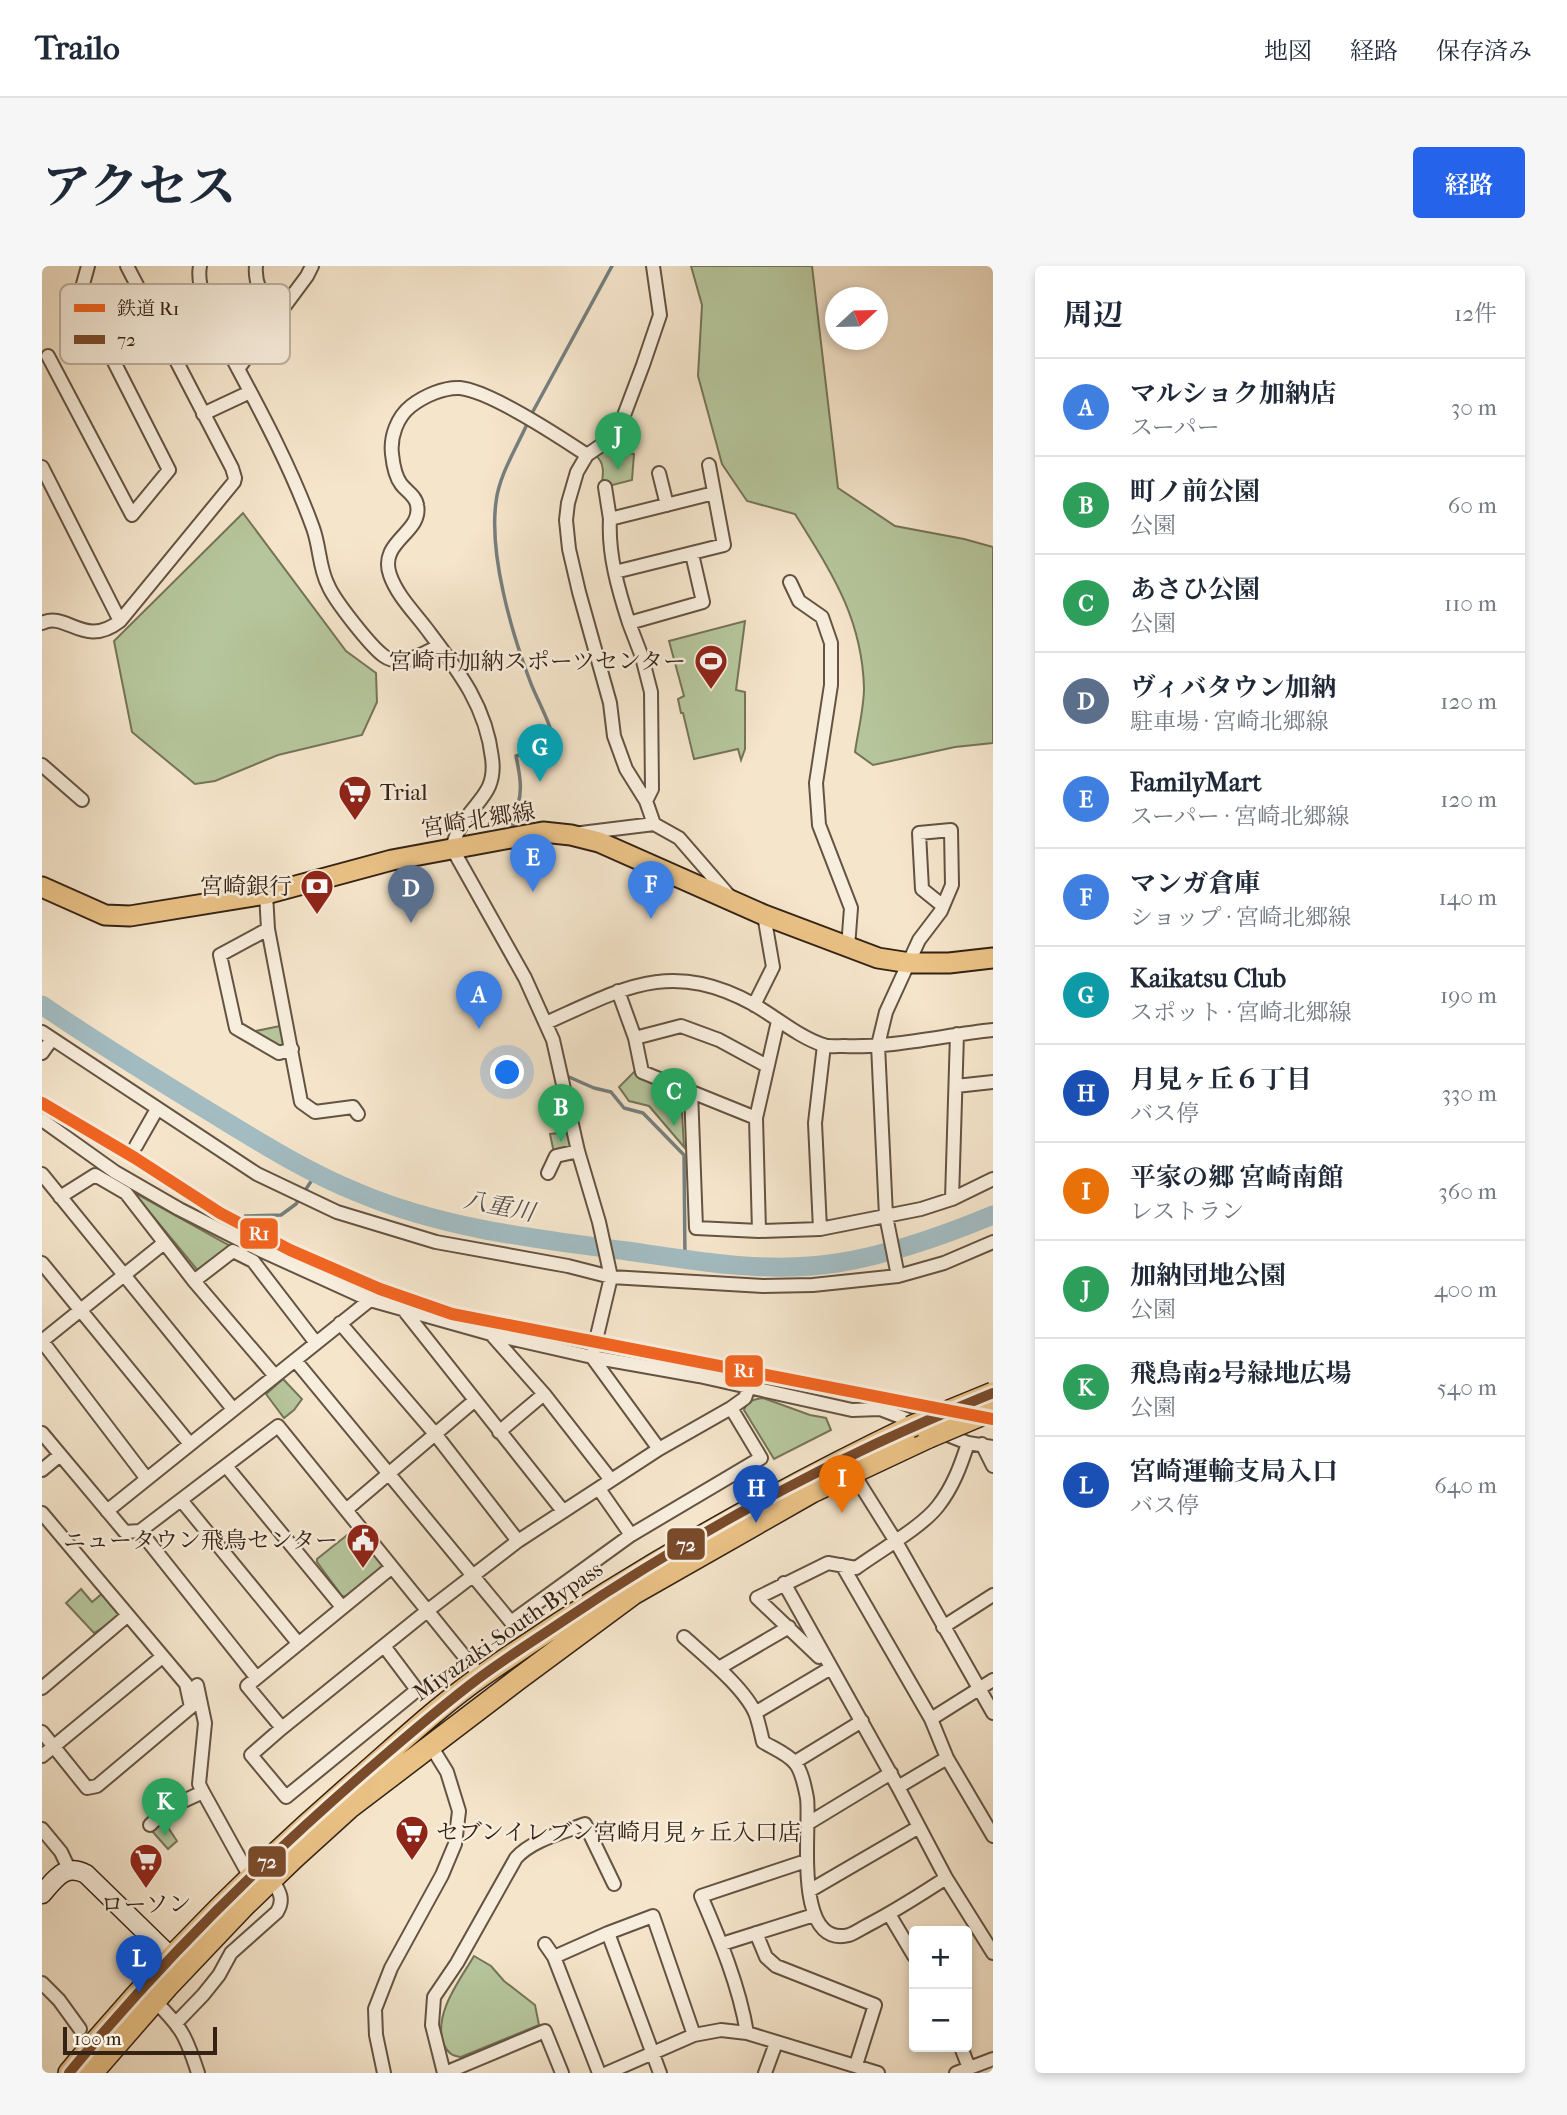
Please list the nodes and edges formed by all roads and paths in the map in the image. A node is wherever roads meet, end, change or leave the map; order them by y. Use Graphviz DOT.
graph roads {
  1 [pos="88,266"];
  2 [pos="127,266"];
  3 [pos="200,266"];
  4 [pos="256,266"];
  5 [pos="312,266"];
  6 [pos="653,266"];
  7 [pos="83,284"];
  8 [pos="136,284"];
  9 [pos="199,284"];
  10 [pos="258,284"];
  11 [pos="290,297"];
  12 [pos="115,364"];
  13 [pos="177,364"];
  14 [pos="235,364"];
  15 [pos="241,364"];
  16 [pos="42,366"];
  17 [pos="238,369"];
  18 [pos="250,392"];
  19 [pos="203,414"];
  20 [pos="587,455"];
  21 [pos="709,465"];
  22 [pos="42,467"];
  23 [pos="659,473"];
  24 [pos="605,487"];
  25 [pos="714,493"];
  26 [pos="667,505"];
  27 [pos="610,519"];
  28 [pos="692,554"];
  29 [pos="615,572"];
  30 [pos="790,582"];
  31 [pos="120,621"];
  32 [pos="42,623"];
  33 [pos="629,623"];
  34 [pos="439,646"];
  35 [pos="42,765"];
  36 [pos="82,800"];
  37 [pos="646,801"];
  38 [pos="654,824"];
  39 [pos="571,835"];
  40 [pos="452,848"];
  41 [pos="42,887"];
  42 [pos="266,894"];
  43 [pos="734,901"];
  44 [pos="943,906"];
  45 [pos="764,915"];
  46 [pos="268,929"];
  47 [pos="848,947"];
  48 [pos="993,958"];
  49 [pos="910,963"];
  50 [pos="618,990"];
  51 [pos="754,1004"];
  52 [pos="778,1021"];
  53 [pos="546,1023"];
  54 [pos="993,1030"];
  55 [pos="957,1034"];
  56 [pos="47,1036"];
  57 [pos="635,1038"];
  58 [pos="824,1045"];
  59 [pos="878,1045"];
  60 [pos="292,1049"];
  61 [pos="42,1053"];
  62 [pos="767,1066"];
  63 [pos="993,1082"];
  64 [pos="956,1086"];
  65 [pos="691,1091"];
  66 [pos="158,1109"];
  67 [pos="358,1114"];
  68 [pos="756,1118"];
  69 [pos="42,1120"];
  70 [pos="136,1146"];
  71 [pos="578,1151"];
  72 [pos="548,1172"];
  73 [pos="42,1174"];
  74 [pos="993,1179"];
  75 [pos="60,1197"];
  76 [pos="952,1199"];
  77 [pos="887,1221"];
  78 [pos="820,1229"];
  79 [pos="760,1231"];
  80 [pos="993,1241"];
  81 [pos="164,1243"];
  82 [pos="42,1263"];
  83 [pos="897,1271"];
  84 [pos="610,1273"];
  85 [pos="125,1276"];
  86 [pos="194,1281"];
  87 [pos="370,1300"];
  88 [pos="403,1309"];
  89 [pos="81,1311"];
  90 [pos="340,1322"];
  91 [pos="491,1334"];
  92 [pos="42,1341"];
  93 [pos="316,1343"];
  94 [pos="592,1357"];
  95 [pos="295,1360"];
  96 [pos="275,1376"];
  97 [pos="749,1387"];
  98 [pos="993,1393"];
  99 [pos="544,1394"];
  100 [pos="474,1401"];
  101 [pos="731,1408"];
  102 [pos="233,1409"];
  103 [pos="993,1410"];
  104 [pos="499,1432"];
  105 [pos="42,1433"];
  106 [pos="436,1435"];
  107 [pos="190,1444"];
  108 [pos="981,1445"];
  109 [pos="659,1449"];
  110 [pos="60,1455"];
  111 [pos="226,1466"];
  112 [pos="993,1466"];
  113 [pos="42,1470"];
  114 [pos="853,1473"];
  115 [pos="388,1474"];
  116 [pos="147,1479"];
  117 [pos="611,1480"];
  118 [pos="599,1489"];
  119 [pos="181,1500"];
  120 [pos="346,1510"];
  121 [pos="107,1511"];
  122 [pos="563,1511"];
  123 [pos="42,1513"];
  124 [pos="139,1531"];
  125 [pos="631,1535"];
  126 [pos="895,1540"];
  127 [pos="518,1541"];
  128 [pos="842,1565"];
  129 [pos="392,1567"];
  130 [pos="474,1575"];
  131 [pos="784,1583"];
  132 [pos="993,1595"];
  133 [pos="342,1607"];
  134 [pos="427,1611"];
  135 [pos="127,1616"];
  136 [pos="789,1627"];
  137 [pos="943,1627"];
  138 [pos="684,1637"];
  139 [pos="298,1643"];
  140 [pos="384,1646"];
  141 [pos="162,1657"];
  142 [pos="719,1668"];
  143 [pos="829,1669"];
  144 [pos="256,1676"];
  145 [pos="481,1677"];
  146 [pos="838,1680"];
  147 [pos="993,1681"];
  148 [pos="197,1685"];
  149 [pos="42,1688"];
  150 [pos="979,1689"];
  151 [pos="755,1713"];
  152 [pos="993,1713"];
  153 [pos="930,1719"];
  154 [pos="862,1721"];
  155 [pos="282,1728"];
  156 [pos="42,1732"];
  157 [pos="431,1746"];
  158 [pos="54,1747"];
  159 [pos="42,1756"];
  160 [pos="947,1758"];
  161 [pos="795,1762"];
  162 [pos="891,1773"];
  163 [pos="898,1787"];
  164 [pos="203,1792"];
  165 [pos="807,1824"];
  166 [pos="150,1825"];
  167 [pos="919,1827"];
  168 [pos="42,1829"];
  169 [pos="993,1836"];
  170 [pos="806,1861"];
  171 [pos="69,1870"];
  172 [pos="250,1877"];
  173 [pos="946,1878"];
  174 [pos="272,1879"];
  175 [pos="614,1884"];
  176 [pos="810,1891"];
  177 [pos="42,1894"];
  178 [pos="889,1914"];
  179 [pos="814,1915"];
  180 [pos="220,1931"];
  181 [pos="608,1933"];
  182 [pos="756,1934"];
  183 [pos="545,1944"];
  184 [pos="722,1944"];
  185 [pos="991,1945"];
  186 [pos="909,1947"];
  187 [pos="236,1948"];
  188 [pos="171,1957"];
  189 [pos="554,1957"];
  190 [pos="42,1983"];
  191 [pos="155,2001"];
  192 [pos="176,2022"];
  193 [pos="80,2029"];
  194 [pos="747,2033"];
  195 [pos="694,2035"];
  196 [pos="123,2037"];
  197 [pos="776,2042"];
  198 [pos="653,2052"];
  199 [pos="963,2052"];
  200 [pos="993,2059"];
  201 [pos="856,2065"];
  202 [pos="969,2067"];
  203 [pos="69,2073"];
  204 [pos="92,2073"];
  205 [pos="104,2073"];
  206 [pos="198,2073"];
  207 [pos="384,2073"];
  208 [pos="445,2073"];
  209 [pos="562,2073"];
  210 [pos="599,2073"];
  211 [pos="607,2073"];
  212 [pos="660,2073"];
  213 [pos="765,2073"];
  214 [pos="878,2073"];
  215 [pos="956,2073"];
  1 -- 7 [label="street"];
  2 -- 8 [label="street"];
  3 -- 9 [label="street"];
  4 -- 10 [label="street"];
  5 -- 11 [label="street"];
  6 -- 20 [label="street"];
  12 -- 16 [label="street"];
  13 -- 19 [label="street"];
  14 -- 17 [label="street"];
  15 -- 17 [label="street"];
  17 -- 18 [label="street"];
  18 -- 19 [label="street"];
  18 -- 34 [label="street"];
  19 -- 31 [label="street"];
  20 -- 34 [label="street"];
  20 -- 37 [label="street"];
  21 -- 25 [label="street"];
  22 -- 31 [label="street"];
  23 -- 26 [label="street"];
  24 -- 27 [label="street"];
  25 -- 26 [label="street"];
  25 -- 28 [label="street"];
  26 -- 27 [label="street"];
  27 -- 29 [label="street"];
  28 -- 29 [label="street"];
  28 -- 33 [label="street"];
  29 -- 33 [label="street"];
  30 -- 47 [label="street"];
  31 -- 32 [label="street"];
  33 -- 37 [label="street"];
  34 -- 40 [label="street"];
  35 -- 36 [label="street"];
  37 -- 38 [label="street"];
  38 -- 39 [label="street"];
  38 -- 43 [label="street"];
  39 -- 40 [label="main road, 宮崎北郷線"];
  39 -- 43 [label="main road, 宮崎北郷線"];
  40 -- 42 [label="main road, 宮崎北郷線"];
  40 -- 53 [label="street"];
  41 -- 42 [label="main road, 宮崎北郷線"];
  42 -- 46 [label="street"];
  43 -- 45 [label="main road, 宮崎北郷線"];
  44 -- 44 [label="street"];
  44 -- 49 [label="street"];
  45 -- 47 [label="main road, 宮崎北郷線"];
  45 -- 51 [label="street"];
  46 -- 60 [label="street"];
  46 -- 60 [label="street"];
  47 -- 49 [label="main road, 宮崎北郷線"];
  48 -- 49 [label="main road, 宮崎北郷線"];
  49 -- 59 [label="street"];
  50 -- 51 [label="street"];
  50 -- 53 [label="street"];
  50 -- 57 [label="street"];
  51 -- 52 [label="street"];
  52 -- 58 [label="street"];
  52 -- 62 [label="street"];
  53 -- 71 [label="street"];
  54 -- 55 [label="street"];
  55 -- 59 [label="street"];
  55 -- 64 [label="street"];
  56 -- 61 [label="street"];
  56 -- 66 [label="street"];
  57 -- 62 [label="street"];
  57 -- 65 [label="street"];
  58 -- 59 [label="street"];
  58 -- 78 [label="street"];
  59 -- 77 [label="street"];
  60 -- 67 [label="street"];
  62 -- 68 [label="street"];
  63 -- 64 [label="street"];
  64 -- 76 [label="street"];
  65 -- 68 [label="street"];
  65 -- 79 [label="street"];
  66 -- 70 [label="street"];
  66 -- 84 [label="street"];
  68 -- 79 [label="street"];
  69 -- 87 [label="street"];
  71 -- 72 [label="street"];
  71 -- 84 [label="street"];
  73 -- 75 [label="street"];
  74 -- 76 [label="street"];
  75 -- 81 [label="street"];
  75 -- 85 [label="street"];
  76 -- 77 [label="street"];
  77 -- 78 [label="street"];
  77 -- 83 [label="street"];
  78 -- 79 [label="street"];
  80 -- 83 [label="street"];
  81 -- 85 [label="street"];
  81 -- 86 [label="street"];
  82 -- 89 [label="street"];
  83 -- 84 [label="street"];
  84 -- 94 [label="street"];
  85 -- 89 [label="street"];
  85 -- 102 [label="street"];
  86 -- 93 [label="street"];
  86 -- 96 [label="street"];
  87 -- 88 [label="street"];
  87 -- 90 [label="street"];
  88 -- 91 [label="street"];
  88 -- 100 [label="street"];
  89 -- 92 [label="street"];
  89 -- 107 [label="street"];
  90 -- 93 [label="street"];
  90 -- 106 [label="street"];
  91 -- 94 [label="street"];
  91 -- 99 [label="street"];
  92 -- 116 [label="street"];
  93 -- 95 [label="street"];
  94 -- 97 [label="street"];
  94 -- 109 [label="street"];
  95 -- 96 [label="street"];
  95 -- 115 [label="street"];
  96 -- 102 [label="street"];
  97 -- 101 [label="street"];
  97 -- 108 [label="street"];
  98 -- 145 [label="highway, Miyazaki-South Bypass, bridge"];
  99 -- 104 [label="street"];
  99 -- 117 [label="street"];
  100 -- 104 [label="street"];
  100 -- 106 [label="street"];
  101 -- 109 [label="street"];
  101 -- 125 [label="street"];
  102 -- 107 [label="street"];
  103 -- 114 [label="highway, Miyazaki-South Bypass, bridge"];
  104 -- 122 [label="street"];
  105 -- 110 [label="street"];
  106 -- 115 [label="street"];
  106 -- 127 [label="street"];
  107 -- 116 [label="street"];
  108 -- 112 [label="street"];
  108 -- 126 [label="street"];
  109 -- 117 [label="street"];
  110 -- 113 [label="street"];
  110 -- 121 [label="street"];
  111 -- 119 [label="street"];
  111 -- 120 [label="street"];
  111 -- 133 [label="street"];
  114 -- 126 [label="street"];
  114 -- 157 [label="highway, Miyazaki-South Bypass"];
  115 -- 120 [label="street"];
  115 -- 130 [label="street"];
  116 -- 121 [label="street"];
  117 -- 118 [label="street"];
  118 -- 122 [label="street"];
  118 -- 125 [label="street"];
  119 -- 124 [label="street"];
  119 -- 139 [label="street"];
  120 -- 129 [label="street"];
  121 -- 124 [label="street"];
  122 -- 127 [label="street"];
  123 -- 135 [label="street"];
  124 -- 144 [label="street"];
  125 -- 130 [label="street"];
  126 -- 128 [label="street"];
  126 -- 137 [label="street"];
  127 -- 130 [label="street"];
  128 -- 131 [label="street"];
  128 -- 153 [label="street"];
  129 -- 133 [label="street"];
  129 -- 134 [label="street"];
  130 -- 134 [label="street"];
  131 -- 136 [label="street"];
  131 -- 146 [label="street"];
  132 -- 137 [label="street"];
  133 -- 139 [label="street"];
  134 -- 140 [label="street"];
  134 -- 145 [label="street"];
  135 -- 141 [label="street"];
  135 -- 149 [label="street"];
  136 -- 142 [label="street"];
  136 -- 143 [label="street"];
  137 -- 150 [label="street"];
  138 -- 142 [label="street"];
  139 -- 144 [label="street"];
  140 -- 155 [label="street"];
  140 -- 155 [label="street"];
  141 -- 158 [label="street"];
  141 -- 158 [label="street"];
  142 -- 151 [label="street"];
  143 -- 146 [label="street"];
  143 -- 151 [label="street"];
  144 -- 155 [label="street"];
  145 -- 172 [label="highway, Miyazaki-South Bypass"];
  146 -- 154 [label="street"];
  147 -- 150 [label="street"];
  148 -- 164 [label="street"];
  150 -- 152 [label="street"];
  150 -- 153 [label="street"];
  151 -- 161 [label="street"];
  153 -- 160 [label="street"];
  154 -- 161 [label="street"];
  154 -- 162 [label="street"];
  156 -- 158 [label="street"];
  157 -- 174 [label="highway, Miyazaki-South Bypass"];
  157 -- 207 [label="street"];
  158 -- 159 [label="street"];
  160 -- 163 [label="street"];
  160 -- 169 [label="street"];
  161 -- 165 [label="street"];
  162 -- 163 [label="street"];
  162 -- 165 [label="street"];
  163 -- 167 [label="street"];
  164 -- 166 [label="street"];
  164 -- 172 [label="street"];
  165 -- 170 [label="street"];
  167 -- 173 [label="street"];
  167 -- 176 [label="street"];
  168 -- 171 [label="street"];
  170 -- 176 [label="street"];
  170 -- 184 [label="street"];
  171 -- 177 [label="street"];
  171 -- 188 [label="street"];
  172 -- 188 [label="highway, Miyazaki-South Bypass"];
  173 -- 178 [label="street"];
  173 -- 185 [label="street"];
  174 -- 180 [label="highway, Miyazaki-South Bypass"];
  174 -- 187 [label="street"];
  175 -- 208 [label="street"];
  176 -- 179 [label="street"];
  178 -- 179 [label="street"];
  178 -- 186 [label="street"];
  179 -- 182 [label="street"];
  180 -- 187 [label="street"];
  180 -- 191 [label="highway, Miyazaki-South Bypass"];
  181 -- 189 [label="street"];
  181 -- 195 [label="street"];
  181 -- 198 [label="street"];
  182 -- 184 [label="street"];
  182 -- 201 [label="street"];
  183 -- 189 [label="street"];
  184 -- 194 [label="street"];
  187 -- 192 [label="street"];
  188 -- 203 [label="highway, Miyazaki-South Bypass"];
  189 -- 210 [label="street"];
  190 -- 193 [label="street"];
  191 -- 192 [label="street"];
  191 -- 196 [label="highway, Miyazaki-South Bypass"];
  192 -- 206 [label="street"];
  194 -- 195 [label="street"];
  194 -- 197 [label="street"];
  195 -- 198 [label="street"];
  196 -- 204 [label="highway, Miyazaki-South Bypass"];
  196 -- 205 [label="street"];
  197 -- 201 [label="street"];
  197 -- 213 [label="street"];
  198 -- 211 [label="street"];
  198 -- 212 [label="street"];
  199 -- 202 [label="street"];
  200 -- 202 [label="street"];
  201 -- 214 [label="street"];
  202 -- 215 [label="street"];
  208 -- 209 [label="street"];
}
